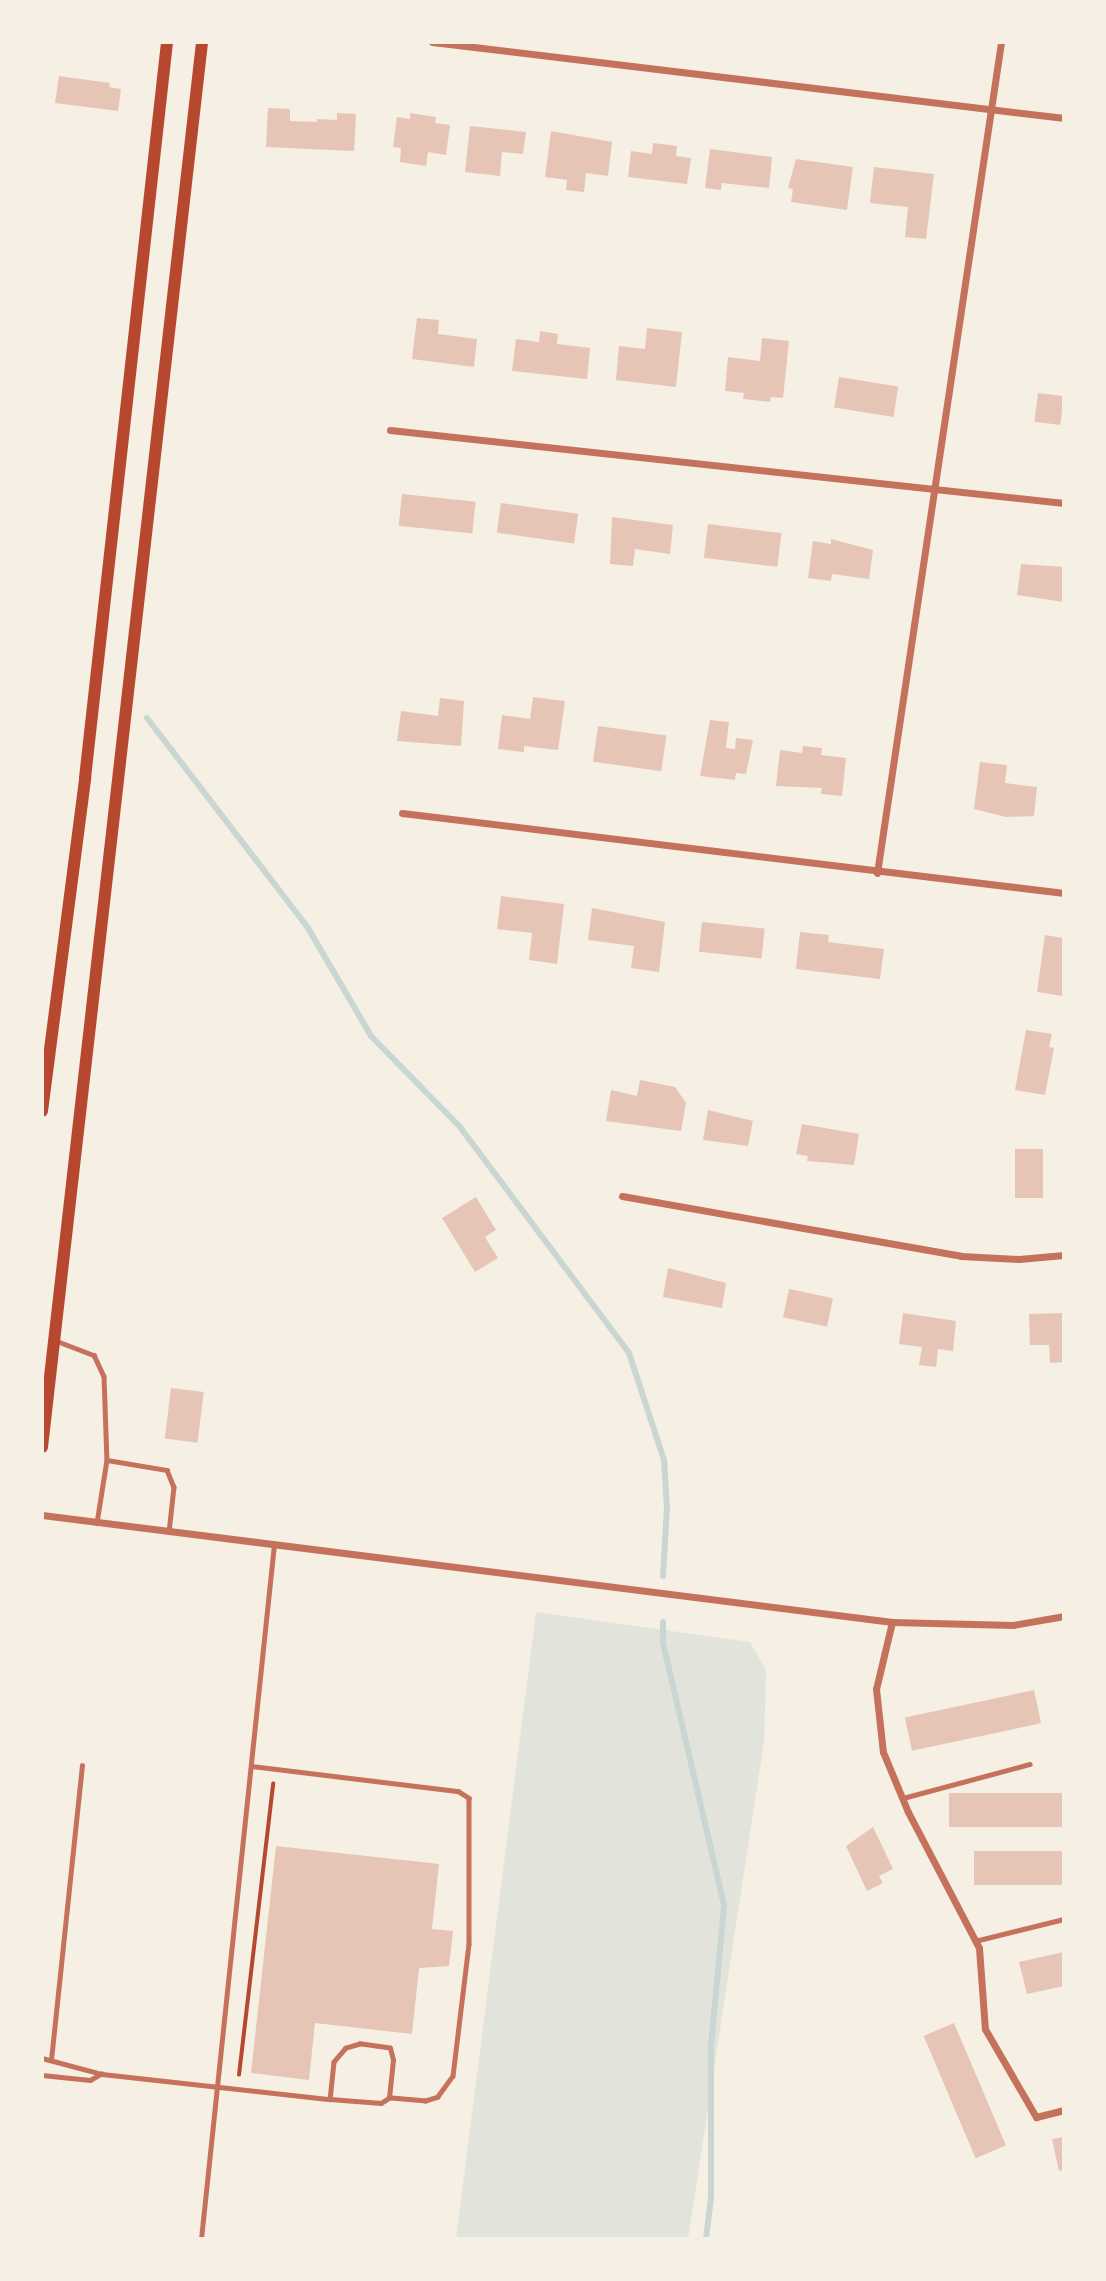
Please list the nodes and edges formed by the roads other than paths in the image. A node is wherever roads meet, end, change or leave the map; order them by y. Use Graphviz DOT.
graph roads {
  1 [pos="167,42"];
  2 [pos="202,42"];
  3 [pos="432,42"];
  4 [pos="1001,42"];
  5 [pos="992,110"];
  6 [pos="1064,118"];
  7 [pos="390,430"];
  8 [pos="934,489"];
  9 [pos="1064,503"];
  10 [pos="402,813"];
  11 [pos="877,873"];
  12 [pos="1064,893"];
  13 [pos="42,1111"];
  14 [pos="622,1196"];
  15 [pos="1064,1255"];
  16 [pos="53,1340"];
  17 [pos="42,1447"];
  18 [pos="107,1460"];
  19 [pos="42,1515"];
  20 [pos="97,1523"];
  21 [pos="169,1532"];
  22 [pos="274,1544"];
  23 [pos="1064,1616"];
  24 [pos="892,1622"];
  25 [pos="1030,1764"];
  26 [pos="82,1766"];
  27 [pos="251,1766"];
  28 [pos="902,1798"];
  29 [pos="1064,1919"];
  30 [pos="975,1941"];
  31 [pos="42,2058"];
  32 [pos="51,2060"];
  33 [pos="102,2074"];
  34 [pos="42,2075"];
  35 [pos="217,2086"];
  36 [pos="389,2098"];
  37 [pos="330,2099"];
  38 [pos="1064,2110"];
  39 [pos="201,2239"];
  1 -- 13 [label="main road"];
  2 -- 16 [label="main road"];
  3 -- 5 [label="street"];
  4 -- 5 [label="street"];
  5 -- 6 [label="street"];
  5 -- 8 [label="street"];
  7 -- 8 [label="street"];
  8 -- 9 [label="street"];
  8 -- 11 [label="street"];
  10 -- 11 [label="street"];
  11 -- 12 [label="street"];
  14 -- 15 [label="street"];
  16 -- 17 [label="main road"];
  16 -- 18 [label="lane"];
  18 -- 20 [label="lane"];
  18 -- 21 [label="lane"];
  19 -- 20 [label="street"];
  20 -- 21 [label="street"];
  21 -- 22 [label="street"];
  22 -- 24 [label="street"];
  22 -- 27 [label="lane"];
  23 -- 24 [label="street"];
  24 -- 28 [label="street"];
  25 -- 28 [label="lane"];
  26 -- 32 [label="lane"];
  27 -- 35 [label="lane"];
  27 -- 36 [label="lane"];
  28 -- 30 [label="street"];
  29 -- 30 [label="lane"];
  30 -- 38 [label="street"];
  31 -- 32 [label="lane"];
  32 -- 33 [label="lane"];
  33 -- 34 [label="lane"];
  33 -- 35 [label="lane"];
  35 -- 37 [label="lane"];
  35 -- 39 [label="lane"];
  36 -- 37 [label="lane"];
  36 -- 37 [label="lane"];
}
